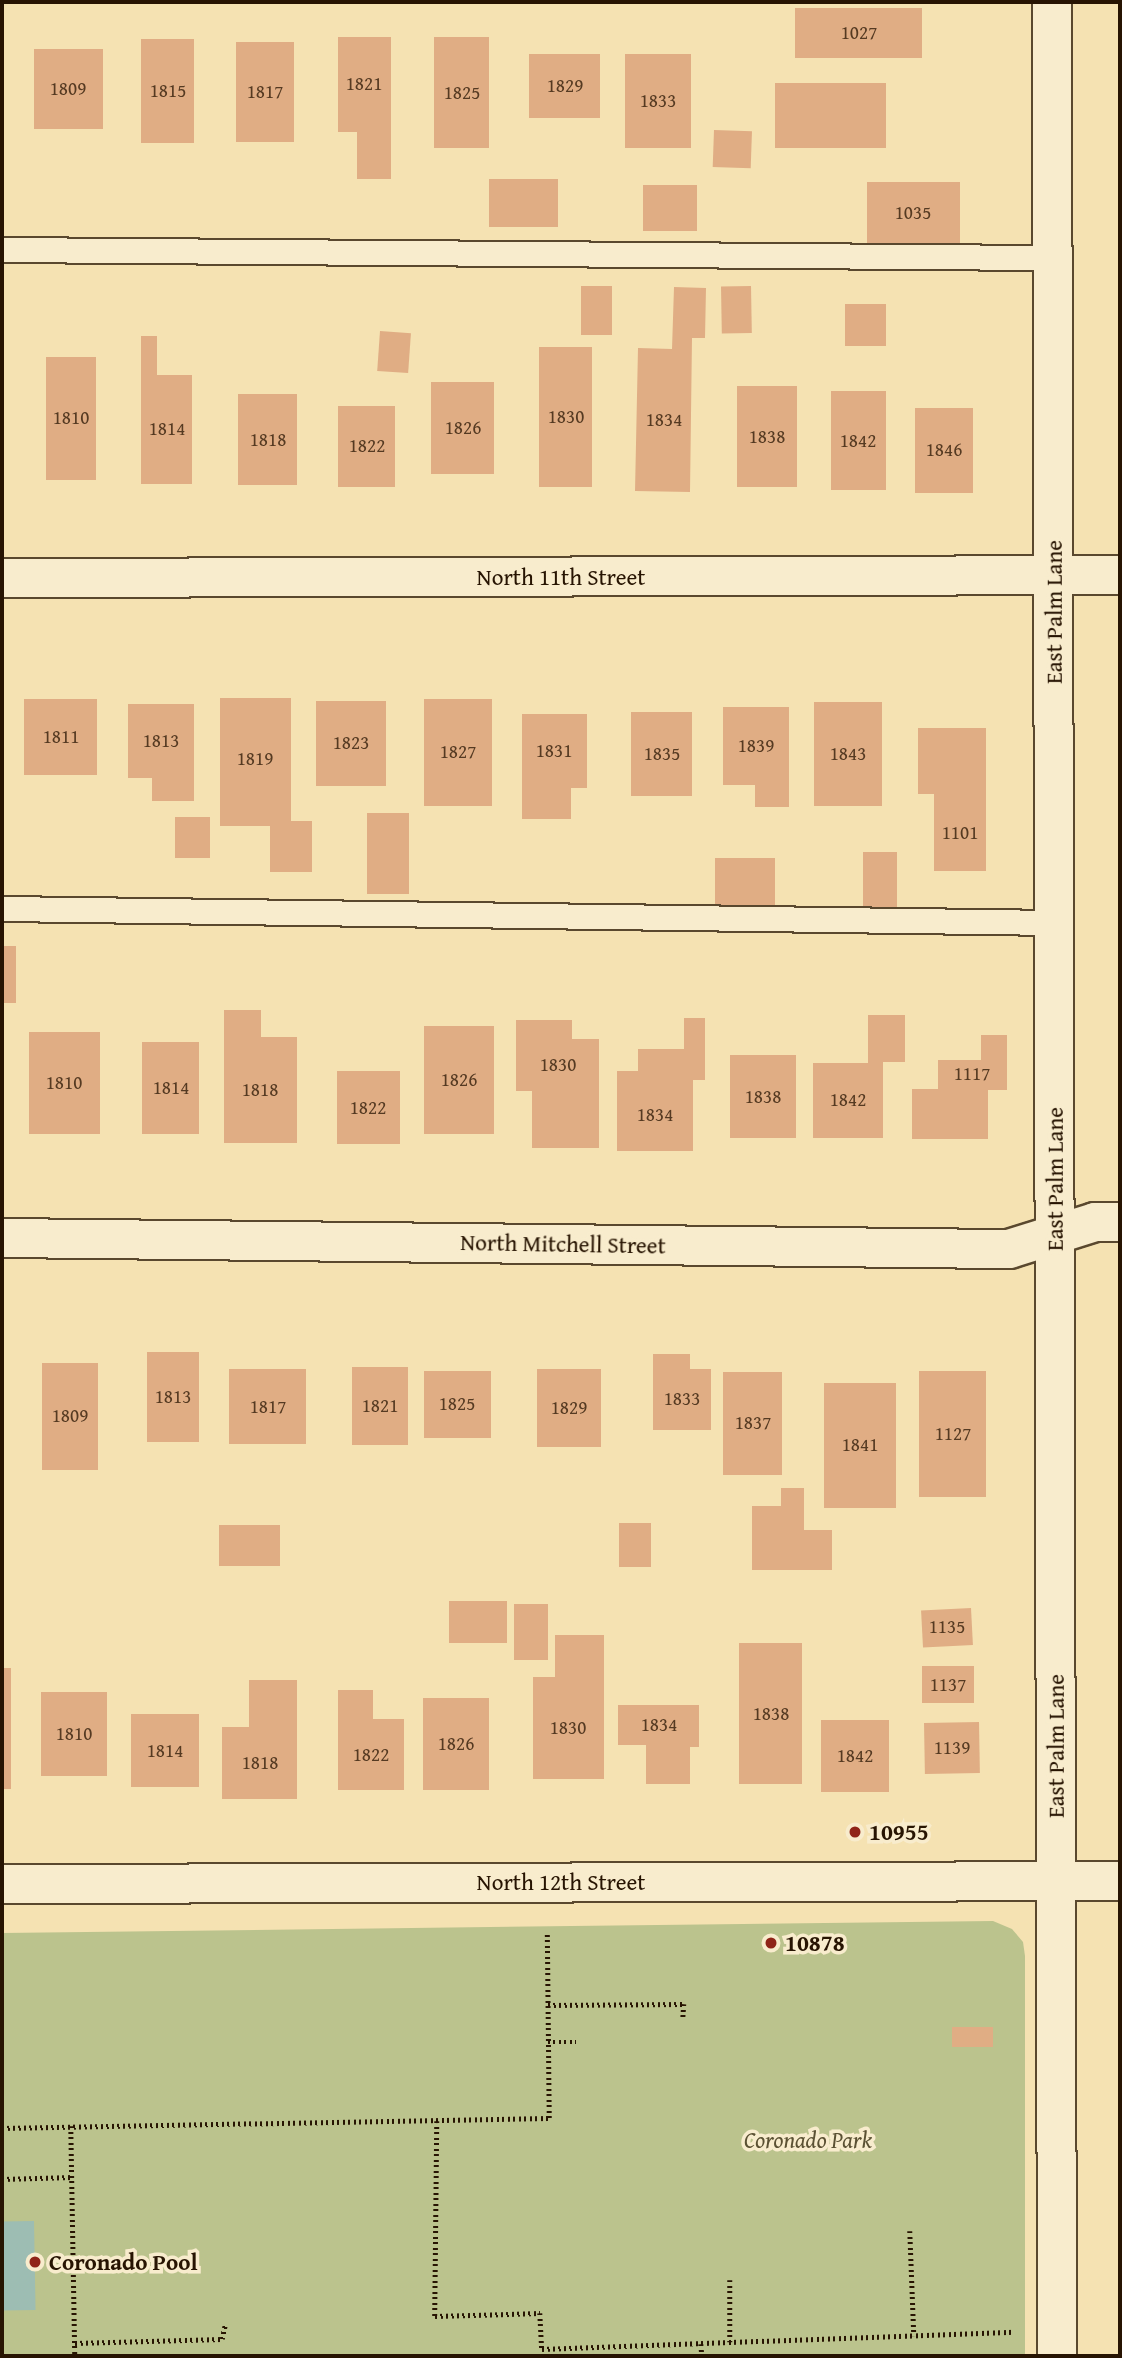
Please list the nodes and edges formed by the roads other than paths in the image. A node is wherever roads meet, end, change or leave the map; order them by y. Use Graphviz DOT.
graph roads {
  1 [pos="1052,2"];
  2 [pos="2,250"];
  3 [pos="1053,258"];
  4 [pos="1120,575"];
  5 [pos="1054,576"];
  6 [pos="2,578"];
  7 [pos="2,909"];
  8 [pos="1054,923"];
  9 [pos="1120,1222"];
  10 [pos="1056,1235"];
  11 [pos="2,1238"];
  12 [pos="1056,1881"];
  13 [pos="1120,1881"];
  14 [pos="2,1884"];
  15 [pos="1057,2344"];
  1 -- 3 [label="street, East Palm Lane"];
  2 -- 3 [label="lane"];
  3 -- 5 [label="street, East Palm Lane"];
  4 -- 5 [label="street, North 11th Street"];
  5 -- 6 [label="street, North 11th Street"];
  5 -- 8 [label="street, East Palm Lane"];
  7 -- 8 [label="lane"];
  8 -- 10 [label="street, East Palm Lane"];
  9 -- 10 [label="street, North Mitchell Street"];
  10 -- 11 [label="street, North Mitchell Street"];
  10 -- 12 [label="street, East Palm Lane"];
  12 -- 13 [label="street, North 12th Street"];
  12 -- 14 [label="street, North 12th Street"];
  12 -- 15 [label="street, East Palm Lane"];
}
